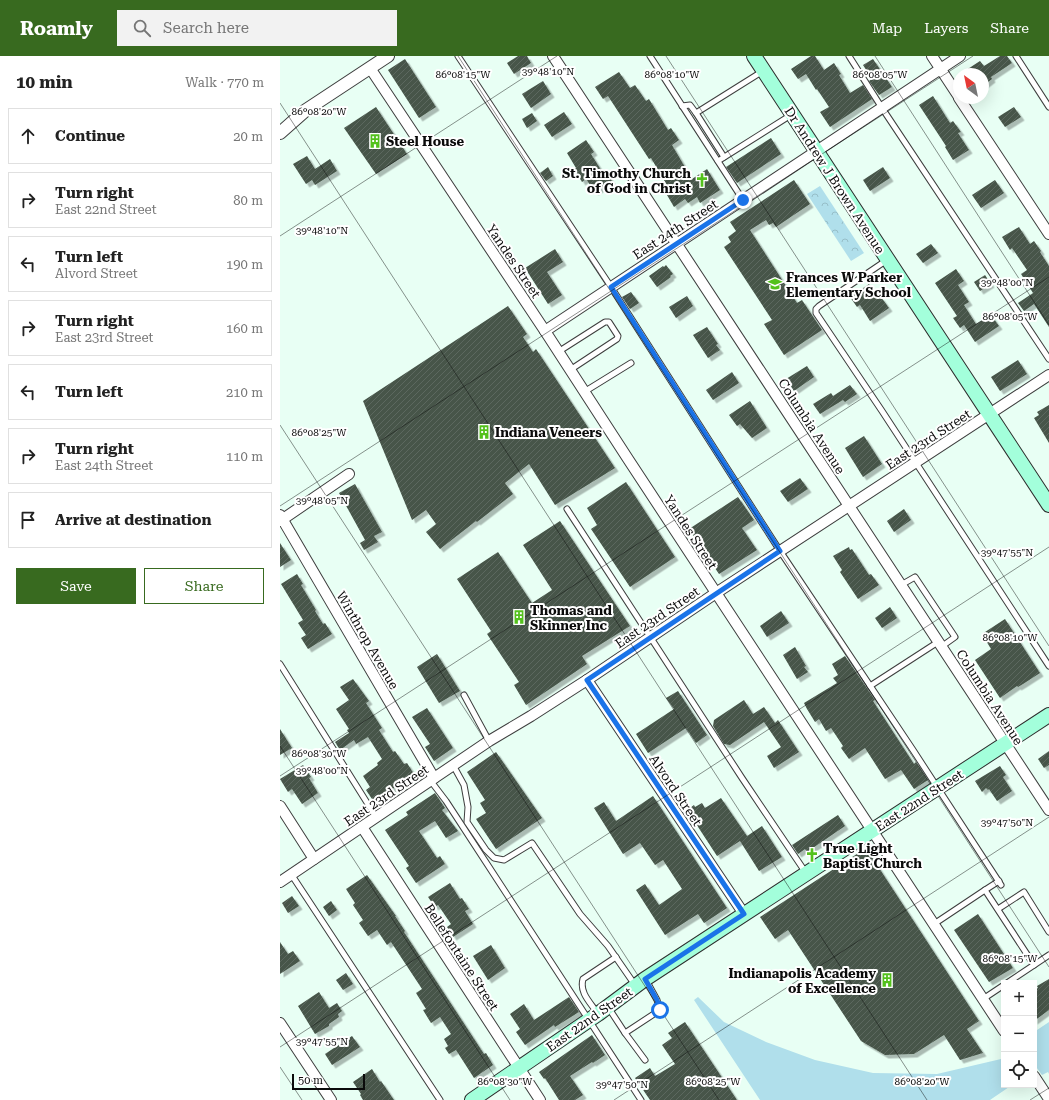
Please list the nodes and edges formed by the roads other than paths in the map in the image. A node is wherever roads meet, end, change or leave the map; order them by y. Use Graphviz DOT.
graph roads {
  1 [pos="388,56"];
  2 [pos="458,56"];
  3 [pos="553,56"];
  4 [pos="650,56"];
  5 [pos="754,56"];
  6 [pos="849,56"];
  7 [pos="932,56"];
  8 [pos="960,56"];
  9 [pos="1016,56"];
  10 [pos="370,68"];
  11 [pos="940,69"];
  12 [pos="763,70"];
  13 [pos="953,89"];
  14 [pos="963,104"];
  15 [pos="682,106"];
  16 [pos="1049,107"];
  17 [pos="882,108"];
  18 [pos="696,113"];
  19 [pos="792,114"];
  20 [pos="280,133"];
  21 [pos="816,151"];
  22 [pos="724,157"];
  23 [pos="718,161"];
  24 [pos="743,200"];
  25 [pos="1049,234"];
  26 [pos="676,244"];
  27 [pos="888,260"];
  28 [pos="611,287"];
  29 [pos="545,331"];
  30 [pos="558,352"];
  31 [pos="1049,359"];
  32 [pos="631,362"];
  33 [pos="570,370"];
  34 [pos="1049,375"];
  35 [pos="584,392"];
  36 [pos="989,414"];
  37 [pos="915,462"];
  38 [pos="349,474"];
  39 [pos="1049,505"];
  40 [pos="848,506"];
  41 [pos="567,509"];
  42 [pos="281,519"];
  43 [pos="780,551"];
  44 [pos="901,585"];
  45 [pos="716,593"];
  46 [pos="650,637"];
  47 [pos="940,644"];
  48 [pos="280,664"];
  49 [pos="1049,666"];
  50 [pos="587,680"];
  51 [pos="870,686"];
  52 [pos="464,695"];
  53 [pos="1049,715"];
  54 [pos="489,741"];
  55 [pos="1005,744"];
  56 [pos="453,765"];
  57 [pos="432,779"];
  58 [pos="938,788"];
  59 [pos="280,806"];
  60 [pos="1049,810"];
  61 [pos="376,818"];
  62 [pos="362,827"];
  63 [pos="872,831"];
  64 [pos="314,859"];
  65 [pos="291,874"];
  66 [pos="806,874"];
  67 [pos="280,882"];
  68 [pos="985,890"];
  69 [pos="998,909"];
  70 [pos="744,914"];
  71 [pos="934,924"];
  72 [pos="1049,932"];
  73 [pos="1049,954"];
  74 [pos="616,957"];
  75 [pos="1034,965"];
  76 [pos="1012,980"];
  77 [pos="640,983"];
  78 [pos="1001,987"];
  79 [pos="983,999"];
  80 [pos="598,1014"];
  81 [pos="280,1023"];
  82 [pos="1001,1026"];
  83 [pos="625,1033"];
  84 [pos="645,1060"];
  85 [pos="519,1068"];
  86 [pos="1037,1081"];
  87 [pos="1049,1099"];
  88 [pos="331,1100"];
  89 [pos="440,1100"];
  90 [pos="472,1100"];
  91 [pos="540,1100"];
  92 [pos="641,1100"];
  1 -- 10 [label="street"];
  2 -- 28 [label="lane"];
  3 -- 26 [label="street, Columbia Avenue"];
  4 -- 15 [label="lane"];
  5 -- 12 [label="main road, Dr Andrew J Brown Avenue"];
  6 -- 17 [label="lane"];
  7 -- 11 [label="street"];
  8 -- 11 [label="street, East 24th Street"];
  9 -- 16 [label="lane"];
  10 -- 20 [label="street"];
  10 -- 29 [label="street, Yandes Street"];
  11 -- 13 [label="street"];
  11 -- 17 [label="street, East 24th Street"];
  12 -- 18 [label="lane"];
  12 -- 19 [label="main road, Dr Andrew J Brown Avenue"];
  14 -- 25 [label="street"];
  15 -- 18 [label="lane"];
  15 -- 23 [label="lane"];
  17 -- 21 [label="street, East 24th Street"];
  17 -- 31 [label="lane"];
  18 -- 22 [label="lane"];
  19 -- 21 [label="main road, Dr Andrew J Brown Avenue"];
  19 -- 22 [label="lane"];
  21 -- 24 [label="street, East 24th Street"];
  21 -- 27 [label="main road, Dr Andrew J Brown Avenue"];
  22 -- 23 [label="lane"];
  23 -- 24 [label="lane"];
  24 -- 26 [label="street, East 24th Street"];
  26 -- 28 [label="street, East 24th Street"];
  26 -- 40 [label="street, Columbia Avenue"];
  27 -- 36 [label="main road, Dr Andrew J Brown Avenue"];
  27 -- 37 [label="lane"];
  28 -- 29 [label="street, East 24th Street"];
  28 -- 43 [label="lane"];
  29 -- 30 [label="street, Yandes Street"];
  30 -- 33 [label="street, Yandes Street"];
  30 -- 33 [label="lane"];
  32 -- 35 [label="lane"];
  33 -- 35 [label="street, Yandes Street"];
  34 -- 36 [label="street, East 23rd Street"];
  35 -- 45 [label="street, Yandes Street"];
  36 -- 37 [label="street, East 23rd Street"];
  36 -- 39 [label="main road, Dr Andrew J Brown Avenue"];
  37 -- 40 [label="street, East 23rd Street"];
  37 -- 49 [label="lane"];
  38 -- 42 [label="street"];
  40 -- 43 [label="street, East 23rd Street"];
  40 -- 44 [label="street, Columbia Avenue"];
  41 -- 46 [label="lane"];
  42 -- 57 [label="street, Winthrop Avenue"];
  43 -- 45 [label="street, East 23rd Street"];
  43 -- 51 [label="lane"];
  44 -- 47 [label="street, Columbia Avenue"];
  44 -- 47 [label="lane"];
  45 -- 46 [label="street, East 23rd Street"];
  45 -- 63 [label="street, Yandes Street"];
  46 -- 50 [label="street, East 23rd Street"];
  46 -- 66 [label="lane"];
  47 -- 51 [label="lane"];
  47 -- 55 [label="street, Columbia Avenue"];
  48 -- 61 [label="lane"];
  50 -- 54 [label="street, East 23rd Street"];
  50 -- 70 [label="street, Alvord Street"];
  51 -- 58 [label="lane"];
  52 -- 54 [label="lane"];
  53 -- 55 [label="main road, East 22nd Street"];
  54 -- 56 [label="street, East 23rd Street"];
  55 -- 58 [label="main road, East 22nd Street"];
  55 -- 60 [label="street, Columbia Avenue"];
  56 -- 57 [label="street, East 23rd Street"];
  56 -- 74 [label="lane"];
  57 -- 61 [label="street, East 23rd Street"];
  57 -- 80 [label="lane"];
  58 -- 63 [label="main road, East 22nd Street"];
  58 -- 68 [label="lane"];
  59 -- 64 [label="street"];
  61 -- 62 [label="street, East 23rd Street"];
  62 -- 64 [label="street, East 23rd Street"];
  62 -- 85 [label="street, Bellefontaine Street"];
  63 -- 66 [label="main road, East 22nd Street"];
  63 -- 71 [label="street, Yandes Street"];
  64 -- 65 [label="street, East 23rd Street"];
  65 -- 67 [label="street, East 23rd Street"];
  65 -- 89 [label="lane"];
  66 -- 70 [label="main road, East 22nd Street"];
  68 -- 69 [label="lane"];
  68 -- 71 [label="lane"];
  69 -- 72 [label="lane"];
  69 -- 75 [label="lane"];
  70 -- 77 [label="main road, East 22nd Street"];
  71 -- 79 [label="street, Yandes Street"];
  73 -- 75 [label="lane"];
  74 -- 77 [label="lane"];
  74 -- 80 [label="lane"];
  75 -- 76 [label="lane"];
  77 -- 80 [label="main road, East 22nd Street"];
  77 -- 83 [label="lane"];
  78 -- 79 [label="lane"];
  79 -- 82 [label="street, Yandes Street"];
  80 -- 83 [label="lane"];
  80 -- 85 [label="main road, East 22nd Street"];
  80 -- 92 [label="lane"];
  81 -- 88 [label="street"];
  83 -- 84 [label="lane"];
  85 -- 90 [label="main road, East 22nd Street"];
  85 -- 91 [label="street, Bellefontaine Street"];
  86 -- 87 [label="street"];
}
